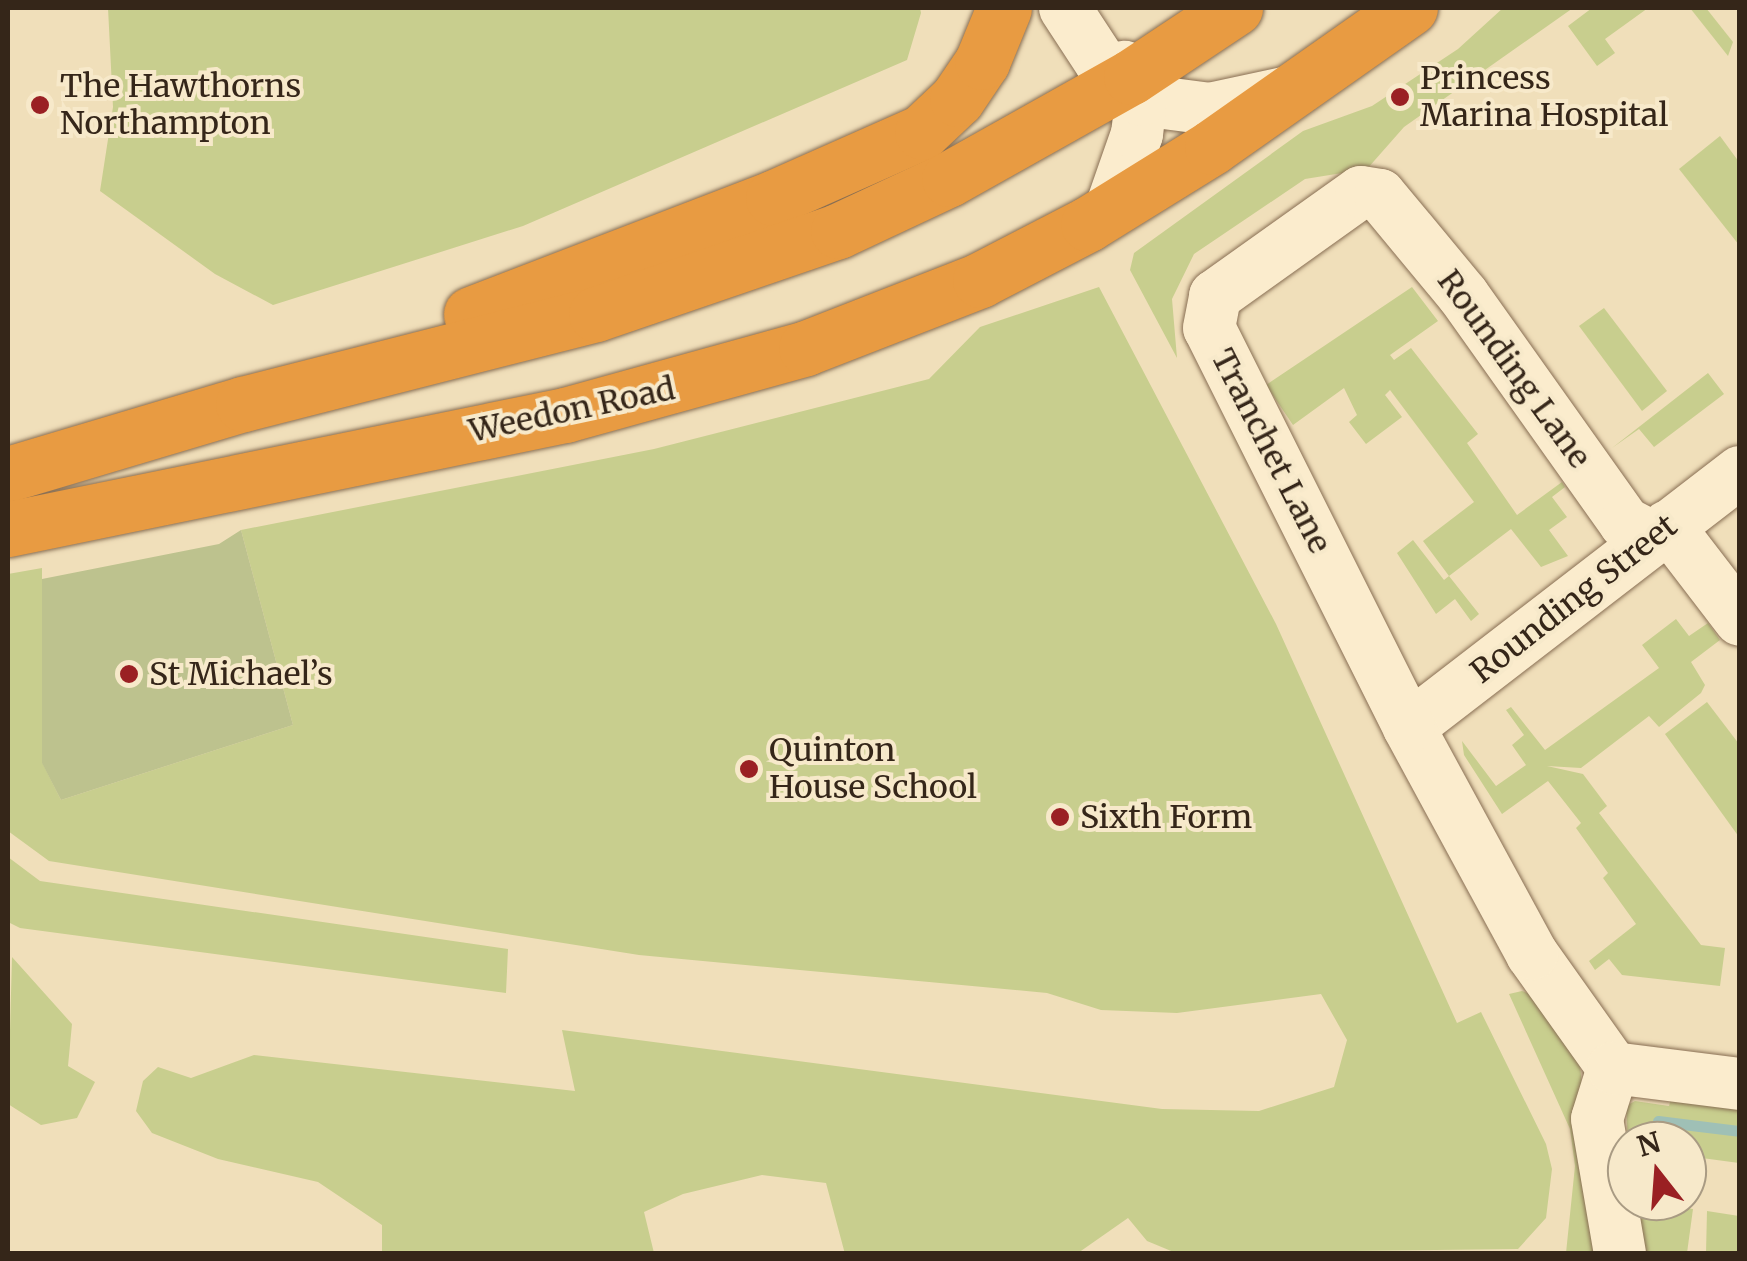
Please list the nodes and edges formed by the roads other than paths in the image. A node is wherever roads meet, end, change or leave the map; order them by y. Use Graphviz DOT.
graph roads {
  1 [pos="1004,8"];
  2 [pos="1171,8"];
  3 [pos="1235,8"];
  4 [pos="1410,8"];
  5 [pos="1105,50"];
  6 [pos="1289,92"];
  7 [pos="1380,195"];
  8 [pos="1110,211"];
  9 [pos="328,382"];
  10 [pos="1740,472"];
  11 [pos="8,474"];
  12 [pos="8,529"];
  13 [pos="1660,531"];
  14 [pos="1740,620"];
  15 [pos="1409,727"];
  16 [pos="1613,1068"];
  17 [pos="1740,1084"];
  18 [pos="1620,1254"];
  1 -- 9 [label="highway"];
  2 -- 5 [label="highway"];
  3 -- 5 [label="highway"];
  4 -- 6 [label="highway, Weedon Road"];
  5 -- 6 [label="street, Weedon Road"];
  5 -- 8 [label="street"];
  5 -- 9 [label="highway"];
  6 -- 8 [label="highway, Weedon Road"];
  7 -- 13 [label="street, Rounding Lane"];
  7 -- 15 [label="street, Tranchet Lane"];
  8 -- 12 [label="highway, Weedon Road"];
  9 -- 11 [label="highway"];
  10 -- 13 [label="street, Rounding Street"];
  13 -- 14 [label="street, Rounding Lane"];
  13 -- 15 [label="street, Rounding Street"];
  15 -- 16 [label="street, Tranchet Lane"];
  16 -- 17 [label="street"];
  16 -- 18 [label="street"];
}
